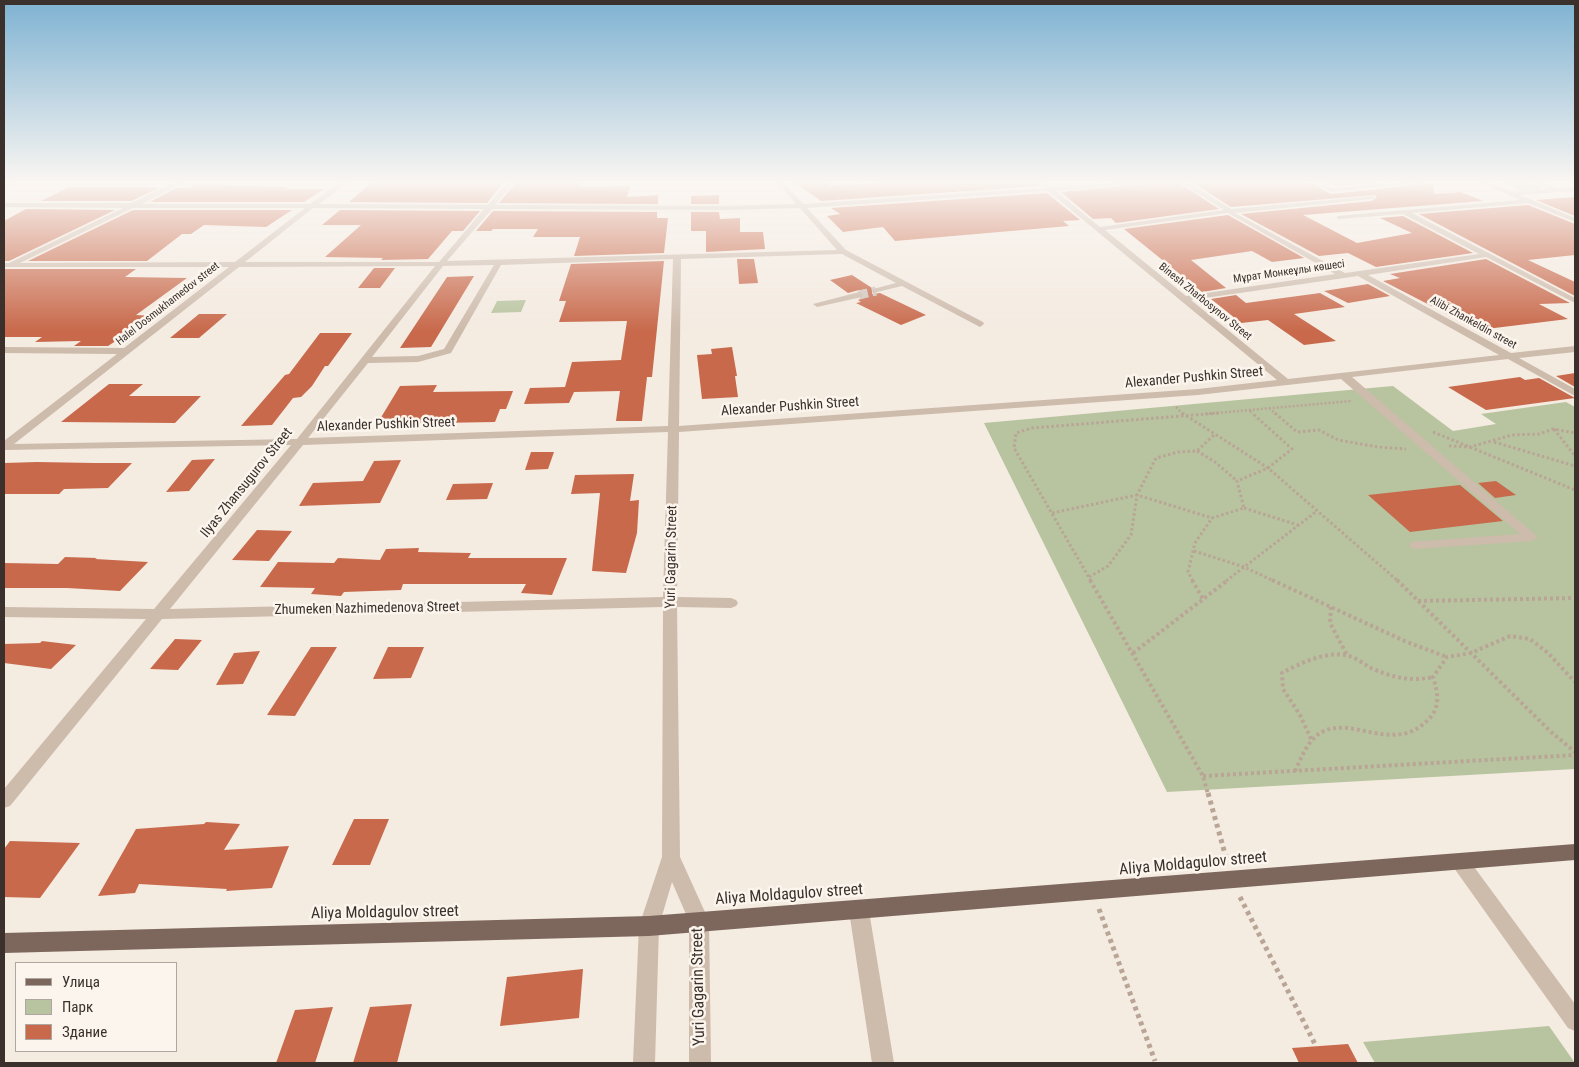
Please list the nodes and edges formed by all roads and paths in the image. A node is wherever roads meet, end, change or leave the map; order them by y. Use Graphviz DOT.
graph roads {
  1 [pos="80,231"];
  2 [pos="281,231"];
  3 [pos="468,231"];
  4 [pos="823,231"];
  5 [pos="1102,231"];
  6 [pos="1262,231"];
  7 [pos="1440,231"];
  8 [pos="843,252"];
  9 [pos="1486,255"];
  10 [pos="677,257"];
  11 [pos="499,262"];
  12 [pos="440,264"];
  13 [pos="238,265"];
  14 [pos="5,266"];
  15 [pos="1359,273"];
  16 [pos="1344,276"];
  17 [pos="904,282"];
  18 [pos="876,291"];
  19 [pos="859,295"];
  20 [pos="1183,299"];
  21 [pos="1575,301"];
  22 [pos="817,304"];
  23 [pos="980,324"];
  24 [pos="1575,348"];
  25 [pos="4,350"];
  26 [pos="126,351"];
  27 [pos="1511,357"];
  28 [pos="364,360"];
  29 [pos="1344,376"];
  30 [pos="1287,383"];
  31 [pos="1575,393"];
  32 [pos="1164,395"];
  33 [pos="1354,400"];
  34 [pos="1249,410"];
  35 [pos="1185,416"];
  36 [pos="1553,428"];
  37 [pos="675,429"];
  38 [pos="1425,429"];
  39 [pos="1214,435"];
  40 [pos="300,442"];
  41 [pos="1493,442"];
  42 [pos="4,446"];
  43 [pos="1197,451"];
  44 [pos="1575,456"];
  45 [pos="1575,466"];
  46 [pos="1268,468"];
  47 [pos="1237,481"];
  48 [pos="1575,490"];
  49 [pos="1137,495"];
  50 [pos="1244,508"];
  51 [pos="1317,511"];
  52 [pos="1052,513"];
  53 [pos="1212,518"];
  54 [pos="1298,525"];
  55 [pos="1415,545"];
  56 [pos="1194,551"];
  57 [pos="1244,567"];
  58 [pos="1089,577"];
  59 [pos="1575,598"];
  60 [pos="1204,599"];
  61 [pos="1418,601"];
  62 [pos="670,602"];
  63 [pos="731,603"];
  64 [pos="1331,607"];
  65 [pos="4,612"];
  66 [pos="160,614"];
  67 [pos="1133,653"];
  68 [pos="1471,653"];
  69 [pos="1347,655"];
  70 [pos="1447,657"];
  71 [pos="1433,676"];
  72 [pos="1575,682"];
  73 [pos="1311,739"];
  74 [pos="1575,753"];
  75 [pos="1294,771"];
  76 [pos="1203,776"];
  77 [pos="4,800"];
  78 [pos="1575,852"];
  79 [pos="670,857"];
  80 [pos="1460,862"];
  81 [pos="1232,881"];
  82 [pos="1093,892"];
  83 [pos="859,911"];
  84 [pos="699,922"];
  85 [pos="649,926"];
  86 [pos="4,943"];
  87 [pos="1575,1021"];
  88 [pos="1316,1046"];
  89 [pos="1155,1061"];
  90 [pos="644,1063"];
  91 [pos="700,1063"];
  92 [pos="883,1063"];
  1 -- 14 [label="street"];
  2 -- 13 [label="street, Halel Dosmukhamedov street"];
  3 -- 12 [label="street, Ilyas Zhansugurov Street"];
  4 -- 8 [label="street"];
  5 -- 20 [label="street, Binesh Zharbosynov Street"];
  6 -- 16 [label="street"];
  7 -- 9 [label="street"];
  8 -- 10 [label="street"];
  8 -- 17 [label="street"];
  9 -- 15 [label="street, Мұрат Монкеұлы көшесі"];
  9 -- 21 [label="street"];
  10 -- 11 [label="street"];
  10 -- 37 [label="street, Yuri Gagarin Street"];
  11 -- 12 [label="street"];
  11 -- 28 [label="street"];
  12 -- 13 [label="street"];
  12 -- 28 [label="street, Ilyas Zhansugurov Street"];
  13 -- 14 [label="street"];
  13 -- 26 [label="street, Halel Dosmukhamedov street"];
  15 -- 16 [label="street, Мұрат Монкеұлы көшесі"];
  15 -- 27 [label="street, Alibi Zhankeldin street"];
  16 -- 20 [label="street, Мұрат Монкеұлы көшесі"];
  17 -- 18 [label="street"];
  17 -- 23 [label="street"];
  19 -- 22 [label="street"];
  20 -- 30 [label="street, Binesh Zharbosynov Street"];
  24 -- 27 [label="street, Alexander Pushkin Street"];
  25 -- 26 [label="street"];
  26 -- 42 [label="street, Halel Dosmukhamedov street"];
  27 -- 29 [label="street, Alexander Pushkin Street"];
  27 -- 31 [label="street, Alibi Zhankeldin street"];
  28 -- 40 [label="street, Ilyas Zhansugurov Street"];
  29 -- 30 [label="street, Alexander Pushkin Street"];
  29 -- 55 [label="street"];
  30 -- 32 [label="street, Alexander Pushkin Street"];
  32 -- 35 [label="path"];
  32 -- 37 [label="street, Alexander Pushkin Street"];
  33 -- 34 [label="path"];
  34 -- 35 [label="path"];
  34 -- 46 [label="path"];
  35 -- 39 [label="path"];
  35 -- 52 [label="path"];
  36 -- 44 [label="path"];
  37 -- 40 [label="street, Alexander Pushkin Street"];
  37 -- 62 [label="street, Yuri Gagarin Street"];
  38 -- 48 [label="path"];
  39 -- 43 [label="path"];
  39 -- 46 [label="path"];
  40 -- 42 [label="street, Alexander Pushkin Street"];
  40 -- 66 [label="street, Ilyas Zhansugurov Street"];
  41 -- 45 [label="path"];
  43 -- 47 [label="path"];
  43 -- 49 [label="path"];
  46 -- 47 [label="path"];
  46 -- 51 [label="path"];
  47 -- 50 [label="path"];
  49 -- 52 [label="path"];
  49 -- 53 [label="path"];
  49 -- 58 [label="path"];
  50 -- 53 [label="path"];
  50 -- 54 [label="path"];
  51 -- 54 [label="path"];
  51 -- 61 [label="path"];
  52 -- 58 [label="path"];
  53 -- 56 [label="path"];
  54 -- 57 [label="path"];
  56 -- 57 [label="path"];
  56 -- 60 [label="path"];
  57 -- 60 [label="path"];
  57 -- 64 [label="path"];
  58 -- 67 [label="path"];
  59 -- 61 [label="path"];
  60 -- 67 [label="path"];
  61 -- 68 [label="path"];
  62 -- 63 [label="street, Zhumeken Nazhimedenova Street"];
  62 -- 66 [label="street, Zhumeken Nazhimedenova Street"];
  62 -- 79 [label="street, Yuri Gagarin Street"];
  64 -- 69 [label="path"];
  64 -- 70 [label="path"];
  65 -- 66 [label="street, Zhumeken Nazhimedenova Street"];
  66 -- 77 [label="street, Ilyas Zhansugurov Street"];
  67 -- 76 [label="path"];
  68 -- 70 [label="path"];
  68 -- 72 [label="path"];
  68 -- 74 [label="path"];
  69 -- 71 [label="path"];
  69 -- 73 [label="path"];
  70 -- 71 [label="path"];
  71 -- 73 [label="path"];
  73 -- 75 [label="path"];
  74 -- 75 [label="path"];
  75 -- 76 [label="path"];
  76 -- 81 [label="path"];
  78 -- 80 [label="main road, Aliya Moldagulov street"];
  79 -- 84 [label="street, Yuri Gagarin Street"];
  79 -- 85 [label="street, Yuri Gagarin Street"];
  80 -- 81 [label="main road, Aliya Moldagulov street"];
  80 -- 87 [label="street"];
  81 -- 82 [label="main road, Aliya Moldagulov street"];
  81 -- 88 [label="path"];
  82 -- 83 [label="main road, Aliya Moldagulov street"];
  82 -- 89 [label="path"];
  83 -- 84 [label="main road, Aliya Moldagulov street"];
  83 -- 92 [label="street"];
  84 -- 85 [label="main road, Aliya Moldagulov street"];
  84 -- 91 [label="street, Yuri Gagarin Street"];
  85 -- 86 [label="main road, Aliya Moldagulov street"];
  85 -- 90 [label="street, Yuri Gagarin Street"];
}
